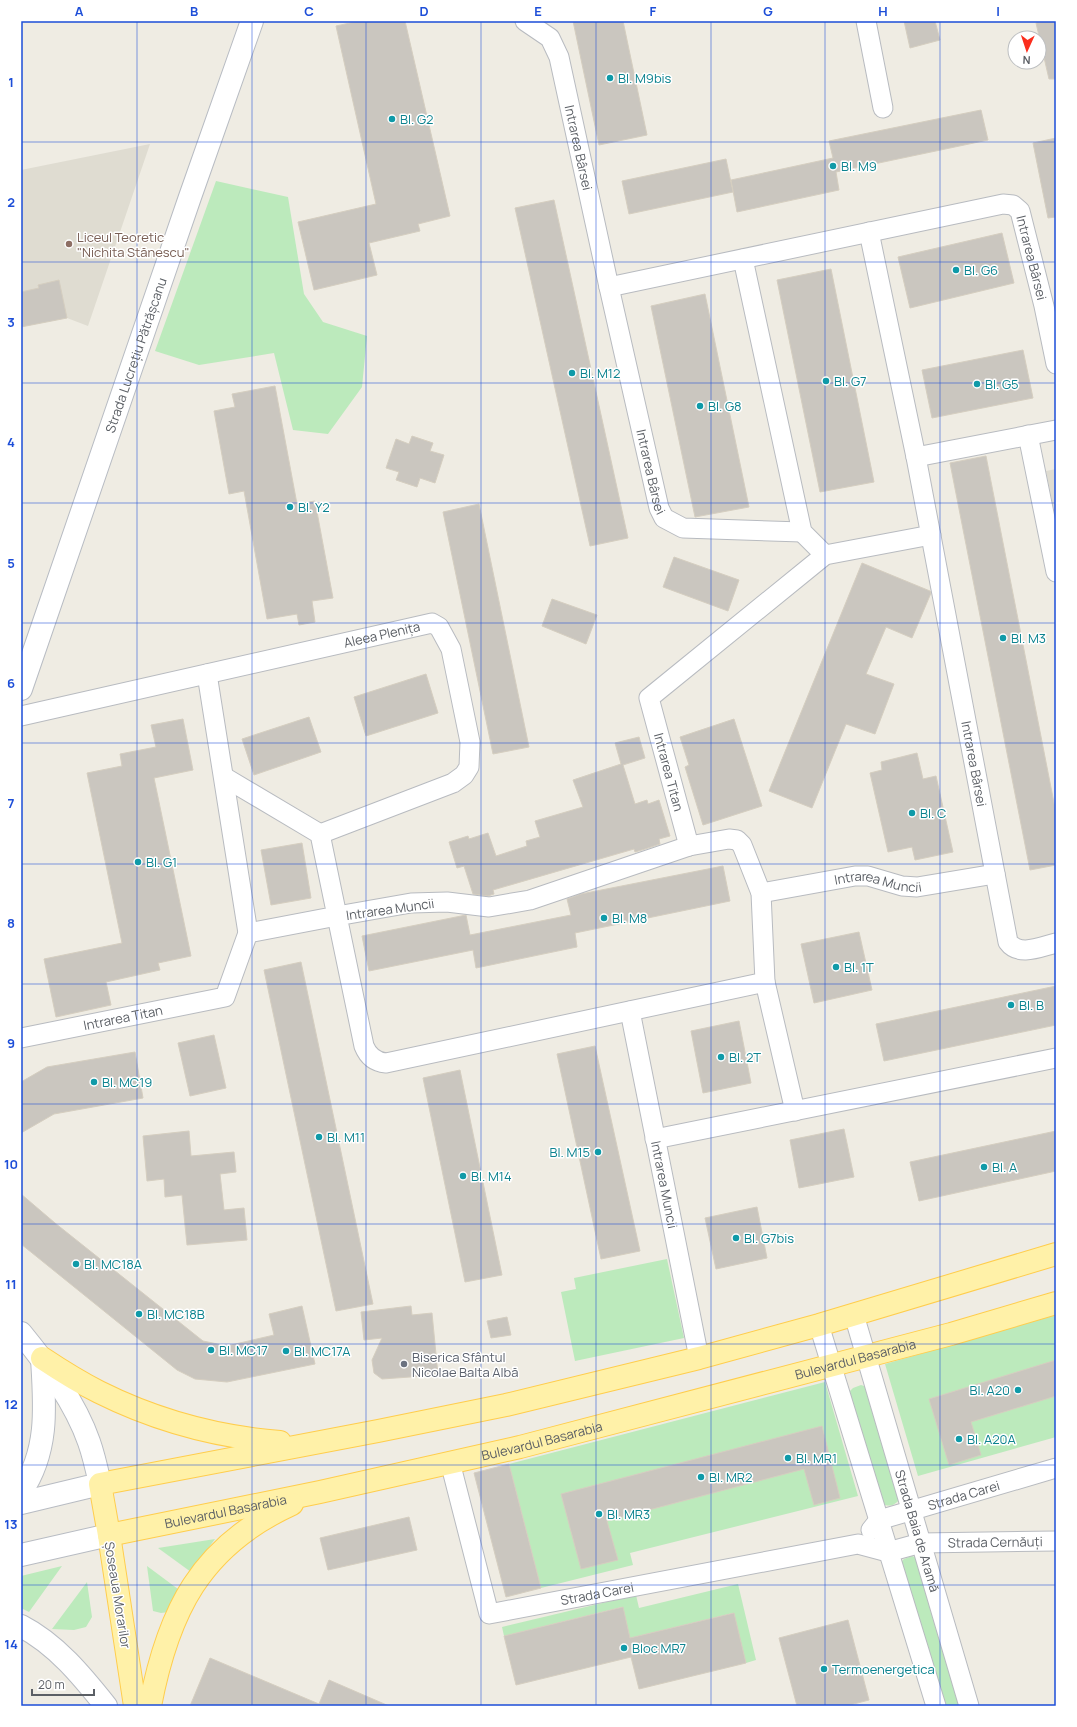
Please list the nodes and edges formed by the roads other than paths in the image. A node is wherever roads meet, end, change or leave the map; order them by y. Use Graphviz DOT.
graph roads {
  1 [pos="252,21"];
  2 [pos="525,21"];
  3 [pos="866,21"];
  4 [pos="883,108"];
  5 [pos="869,232"];
  6 [pos="744,259"];
  7 [pos="609,287"];
  8 [pos="1050,304"];
  9 [pos="1056,364"];
  10 [pos="1056,430"];
  11 [pos="1028,435"];
  12 [pos="916,457"];
  13 [pos="802,532"];
  14 [pos="931,535"];
  15 [pos="825,555"];
  16 [pos="1056,572"];
  17 [pos="207,674"];
  18 [pos="21,689"];
  19 [pos="21,716"];
  20 [pos="224,777"];
  21 [pos="320,834"];
  22 [pos="689,846"];
  23 [pos="995,874"];
  24 [pos="761,893"];
  25 [pos="337,916"];
  26 [pos="248,933"];
  27 [pos="1056,943"];
  28 [pos="766,982"];
  29 [pos="630,1011"];
  30 [pos="21,1038"];
  31 [pos="1056,1058"];
  32 [pos="795,1111"];
  33 [pos="655,1139"];
  34 [pos="1056,1254"];
  35 [pos="1056,1303"];
  36 [pos="854,1315"];
  37 [pos="820,1325"];
  38 [pos="21,1333"];
  39 [pos="866,1356"];
  40 [pos="42,1358"];
  41 [pos="700,1358"];
  42 [pos="832,1365"];
  43 [pos="307,1445"];
  44 [pos="450,1462"];
  45 [pos="1056,1468"];
  46 [pos="100,1484"];
  47 [pos="21,1492"];
  48 [pos="320,1492"];
  49 [pos="21,1503"];
  50 [pos="911,1510"];
  51 [pos="879,1520"];
  52 [pos="109,1535"];
  53 [pos="1056,1541"];
  54 [pos="921,1543"];
  55 [pos="858,1544"];
  56 [pos="888,1552"];
  57 [pos="21,1555"];
  58 [pos="21,1626"];
  59 [pos="106,1706"];
  60 [pos="135,1706"];
  61 [pos="150,1706"];
  62 [pos="936,1706"];
  63 [pos="969,1706"];
  1 -- 18 [label="main road, Strada Lucrețiu Pătrășcanu"];
  2 -- 7 [label="street, Intrarea Bârsei"];
  3 -- 4 [label="street"];
  5 -- 6 [label="street, Intrarea Bârsei"];
  5 -- 8 [label="street, Intrarea Bârsei"];
  5 -- 12 [label="street, Intrarea Bârsei"];
  6 -- 7 [label="street, Intrarea Bârsei"];
  6 -- 13 [label="street"];
  7 -- 13 [label="street, Intrarea Bârsei"];
  8 -- 9 [label="street, Intrarea Bârsei"];
  10 -- 11 [label="street"];
  11 -- 12 [label="street"];
  11 -- 16 [label="street"];
  12 -- 14 [label="street, Intrarea Bârsei"];
  13 -- 15 [label="street"];
  14 -- 15 [label="street"];
  14 -- 23 [label="street, Intrarea Bârsei"];
  15 -- 22 [label="street, Intrarea Titan"];
  17 -- 19 [label="street, Aleea Plenița"];
  17 -- 20 [label="street"];
  17 -- 21 [label="street, Aleea Plenița"];
  20 -- 21 [label="street"];
  20 -- 26 [label="street"];
  21 -- 25 [label="street"];
  22 -- 24 [label="street, Intrarea Muncii"];
  22 -- 25 [label="street, Intrarea Muncii"];
  23 -- 24 [label="street, Intrarea Muncii"];
  23 -- 27 [label="street, Intrarea Bârsei"];
  24 -- 28 [label="street, Intrarea Muncii"];
  25 -- 26 [label="street"];
  25 -- 29 [label="street, Intrarea Muncii"];
  26 -- 30 [label="street, Intrarea Titan"];
  28 -- 29 [label="street, Intrarea Muncii"];
  28 -- 32 [label="street"];
  29 -- 33 [label="street, Intrarea Muncii"];
  31 -- 32 [label="street"];
  32 -- 33 [label="street"];
  33 -- 41 [label="street, Intrarea Muncii"];
  34 -- 36 [label="main road"];
  35 -- 39 [label="main road, Bulevardul Basarabia"];
  36 -- 37 [label="main road"];
  36 -- 39 [label="street, Strada Baia de Aramă"];
  37 -- 41 [label="main road"];
  37 -- 42 [label="street"];
  38 -- 40 [label="main road"];
  39 -- 42 [label="main road, Bulevardul Basarabia"];
  39 -- 50 [label="street, Strada Baia de Aramă"];
  40 -- 43 [label="main road"];
  40 -- 46 [label="main road"];
  40 -- 47 [label="main road"];
  41 -- 43 [label="main road"];
  42 -- 44 [label="main road, Bulevardul Basarabia"];
  42 -- 51 [label="street"];
  43 -- 46 [label="main road"];
  44 -- 48 [label="main road, Bulevardul Basarabia"];
  44 -- 55 [label="street, Strada Carei"];
  45 -- 50 [label="street, Strada Carei"];
  46 -- 49 [label="main road"];
  46 -- 52 [label="main road, Șoseaua Morarilor"];
  48 -- 52 [label="main road, Bulevardul Basarabia"];
  48 -- 61 [label="main road"];
  50 -- 51 [label="street, Strada Carei"];
  50 -- 54 [label="street, Strada Baia de Aramă"];
  51 -- 55 [label="street"];
  51 -- 56 [label="street"];
  52 -- 57 [label="main road, Bulevardul Basarabia"];
  52 -- 60 [label="main road, Șoseaua Morarilor"];
  53 -- 54 [label="street, Strada Cernăuți"];
  54 -- 56 [label="street, Strada Cernăuți"];
  54 -- 63 [label="street, Strada Baia de Aramă"];
  55 -- 56 [label="street, Strada Carei"];
  56 -- 62 [label="street"];
  58 -- 59 [label="main road"];
}
